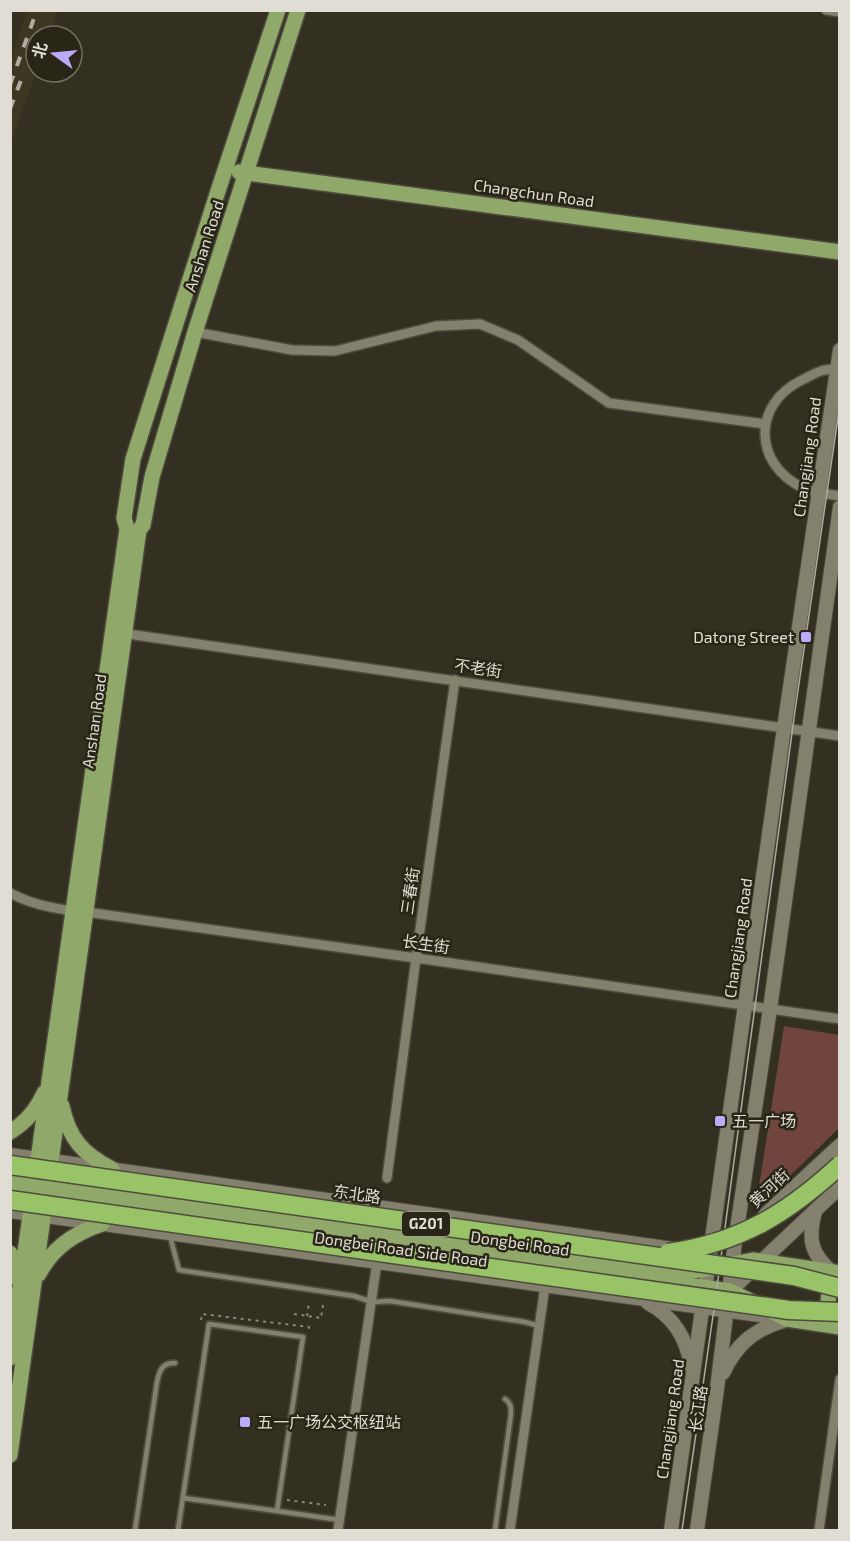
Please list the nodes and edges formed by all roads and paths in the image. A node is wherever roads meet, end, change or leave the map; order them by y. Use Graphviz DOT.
graph roads {
  1 [pos="278,10"];
  2 [pos="298,10"];
  3 [pos="826,10"];
  4 [pos="840,12"];
  5 [pos="224,171"];
  6 [pos="246,173"];
  7 [pos="840,252"];
  8 [pos="195,332"];
  9 [pos="840,350"];
  10 [pos="837,369"];
  11 [pos="765,424"];
  12 [pos="819,493"];
  13 [pos="840,496"];
  14 [pos="840,507"];
  15 [pos="119,632"];
  16 [pos="455,680"];
  17 [pos="784,728"];
  18 [pos="808,731"];
  19 [pos="840,736"];
  20 [pos="10,893"];
  21 [pos="80,911"];
  22 [pos="416,958"];
  23 [pos="745,1005"];
  24 [pos="770,1009"];
  25 [pos="840,1019"];
  26 [pos="50,1077"];
  27 [pos="60,1099"];
  28 [pos="10,1132"];
  29 [pos="840,1145"];
  30 [pos="10,1155"];
  31 [pos="45,1160"];
  32 [pos="10,1165"];
  33 [pos="840,1165"];
  34 [pos="112,1169"];
  35 [pos="10,1175"];
  36 [pos="387,1178"];
  37 [pos="41,1186"];
  38 [pos="840,1187"];
  39 [pos="10,1188"];
  40 [pos="793,1189"];
  41 [pos="131,1199"];
  42 [pos="10,1200"];
  43 [pos="106,1202"];
  44 [pos="353,1203"];
  45 [pos="815,1211"];
  46 [pos="10,1212"];
  47 [pos="37,1215"];
  48 [pos="74,1220"];
  49 [pos="102,1224"];
  50 [pos="170,1234"];
  51 [pos="382,1237"];
  52 [pos="735,1242"];
  53 [pos="10,1253"];
  54 [pos="644,1255"];
  55 [pos="345,1258"];
  56 [pos="718,1259"];
  57 [pos="758,1261"];
  58 [pos="377,1262"];
  59 [pos="549,1265"];
  60 [pos="414,1268"];
  61 [pos="837,1277"];
  62 [pos="34,1282"];
  63 [pos="515,1282"];
  64 [pos="545,1286"];
  65 [pos="705,1288"];
  66 [pos="730,1291"];
  67 [pos="19,1299"];
  68 [pos="641,1299"];
  69 [pos="372,1302"];
  70 [pos="309,1303"];
  71 [pos="323,1305"];
  72 [pos="702,1308"];
  73 [pos="727,1311"];
  74 [pos="840,1312"];
  75 [pos="294,1314"];
  76 [pos="307,1316"];
  77 [pos="787,1319"];
  78 [pos="201,1325"];
  79 [pos="539,1326"];
  80 [pos="832,1326"];
  81 [pos="308,1339"];
  82 [pos="10,1358"];
  83 [pos="175,1363"];
  84 [pos="692,1377"];
  85 [pos="840,1379"];
  86 [pos="717,1389"];
  87 [pos="505,1399"];
  88 [pos="10,1455"];
  89 [pos="183,1498"];
  90 [pos="284,1499"];
  91 [pos="326,1505"];
  92 [pos="277,1511"];
  93 [pos="340,1520"];
  94 [pos="135,1530"];
  95 [pos="178,1530"];
  96 [pos="338,1530"];
  97 [pos="495,1530"];
  98 [pos="510,1530"];
  99 [pos="671,1530"];
  100 [pos="697,1530"];
  101 [pos="819,1530"];
  1 -- 5 [label="main road, Anshan Road"];
  2 -- 6 [label="main road, Anshan Road"];
  3 -- 4 [label="street"];
  5 -- 6 [label="main road, Changchun Road"];
  5 -- 15 [label="main road, Anshan Road"];
  6 -- 7 [label="main road, Changchun Road"];
  6 -- 8 [label="main road, Anshan Road"];
  8 -- 11 [label="street"];
  8 -- 15 [label="main road, Anshan Road"];
  9 -- 10 [label="main road, Changjiang Road"];
  10 -- 11 [label="street"];
  10 -- 12 [label="main road, Changjiang Road"];
  11 -- 12 [label="street"];
  12 -- 13 [label="street"];
  12 -- 17 [label="main road, Changjiang Road"];
  14 -- 18 [label="main road"];
  15 -- 16 [label="street, 不老街"];
  15 -- 21 [label="main road, Anshan Road"];
  16 -- 17 [label="street, 不老街"];
  16 -- 22 [label="street, 三春街"];
  17 -- 18 [label="street, 不老街"];
  17 -- 23 [label="main road, Changjiang Road"];
  18 -- 19 [label="street, 不老街"];
  18 -- 24 [label="main road"];
  20 -- 21 [label="street, 长生街"];
  21 -- 22 [label="street, 长生街"];
  21 -- 26 [label="main road, Anshan Road"];
  21 -- 27 [label="main road, Anshan Road"];
  22 -- 23 [label="street, 长生街"];
  22 -- 36 [label="street, 三春街"];
  23 -- 24 [label="street, 长生街"];
  23 -- 56 [label="main road, Changjiang Road"];
  24 -- 25 [label="street, 长生街"];
  24 -- 52 [label="main road"];
  26 -- 28 [label="main road"];
  26 -- 31 [label="main road, Anshan Road"];
  27 -- 31 [label="main road, Anshan Road"];
  27 -- 34 [label="main road"];
  29 -- 40 [label="main road, 黄河街"];
  30 -- 31 [label="main road"];
  31 -- 34 [label="main road"];
  31 -- 37 [label="main road, Anshan Road"];
  32 -- 54 [label="highway, 东北路 / G201, bridge"];
  33 -- 54 [label="highway, bridge"];
  34 -- 44 [label="main road"];
  35 -- 37 [label="main road, Dongbei Road"];
  37 -- 39 [label="main road, Dongbei Road"];
  37 -- 41 [label="main road, Dongbei Road"];
  37 -- 43 [label="main road, Dongbei Road"];
  37 -- 47 [label="main road, Anshan Road"];
  38 -- 45 [label="main road"];
  40 -- 45 [label="main road"];
  40 -- 52 [label="main road, 黄河街"];
  41 -- 43 [label="main road, Dongbei Road"];
  41 -- 51 [label="main road, Dongbei Road"];
  42 -- 74 [label="highway, G201, bridge"];
  43 -- 48 [label="main road"];
  44 -- 51 [label="main road"];
  44 -- 56 [label="main road"];
  45 -- 57 [label="main road"];
  45 -- 61 [label="main road"];
  46 -- 47 [label="main road, Dongbei Road Side Road"];
  47 -- 48 [label="main road, Dongbei Road Side Road"];
  47 -- 62 [label="main road, Anshan Road"];
  47 -- 67 [label="main road, Anshan Road"];
  48 -- 49 [label="main road, Dongbei Road Side Road"];
  49 -- 50 [label="main road, Dongbei Road Side Road"];
  49 -- 62 [label="main road"];
  50 -- 55 [label="main road, Dongbei Road Side Road"];
  50 -- 69 [label="lane"];
  51 -- 55 [label="main road"];
  51 -- 56 [label="main road, Dongbei Road"];
  51 -- 59 [label="main road, Dongbei Road"];
  51 -- 60 [label="main road"];
  52 -- 56 [label="main road, 黄河街"];
  53 -- 67 [label="main road"];
  54 -- 61 [label="highway, 东北路 / G201, bridge"];
  55 -- 58 [label="main road, Dongbei Road Side Road"];
  56 -- 57 [label="main road, Dongbei Road"];
  56 -- 65 [label="main road, Changjiang Road"];
  56 -- 66 [label="main road, Changjiang Road"];
  57 -- 61 [label="main road, Dongbei Road"];
  57 -- 66 [label="main road"];
  58 -- 60 [label="main road, Dongbei Road Side Road"];
  58 -- 69 [label="street"];
  59 -- 63 [label="main road"];
  59 -- 65 [label="main road, Dongbei Road"];
  60 -- 63 [label="main road, Dongbei Road Side Road"];
  61 -- 80 [label="main road"];
  62 -- 88 [label="main road, Anshan Road"];
  63 -- 64 [label="main road, Dongbei Road Side Road"];
  64 -- 68 [label="main road, Dongbei Road Side Road"];
  64 -- 79 [label="street"];
  65 -- 66 [label="main road, Dongbei Road"];
  65 -- 72 [label="main road, Changjiang Road"];
  66 -- 73 [label="main road, 长江路"];
  66 -- 77 [label="main road, Dongbei Road"];
  67 -- 82 [label="main road, Anshan Road"];
  68 -- 72 [label="main road, Dongbei Road Side Road"];
  68 -- 84 [label="main road"];
  69 -- 79 [label="lane"];
  69 -- 93 [label="street"];
  70 -- 76 [label="path"];
  71 -- 76 [label="path"];
  72 -- 73 [label="main road, Dongbei Road Side Road"];
  72 -- 84 [label="main road, Changjiang Road"];
  73 -- 77 [label="main road, Dongbei Road Side Road"];
  73 -- 86 [label="main road, 长江路"];
  75 -- 76 [label="path"];
  77 -- 80 [label="main road, Dongbei Road"];
  77 -- 86 [label="main road"];
  78 -- 81 [label="path"];
  79 -- 98 [label="street"];
  83 -- 94 [label="lane"];
  84 -- 99 [label="main road, Changjiang Road"];
  85 -- 101 [label="street"];
  86 -- 100 [label="main road, 长江路"];
  87 -- 97 [label="lane"];
  89 -- 92 [label="lane"];
  89 -- 92 [label="lane"];
  89 -- 95 [label="lane"];
  90 -- 91 [label="path"];
  92 -- 93 [label="lane"];
  93 -- 96 [label="street"];
}
